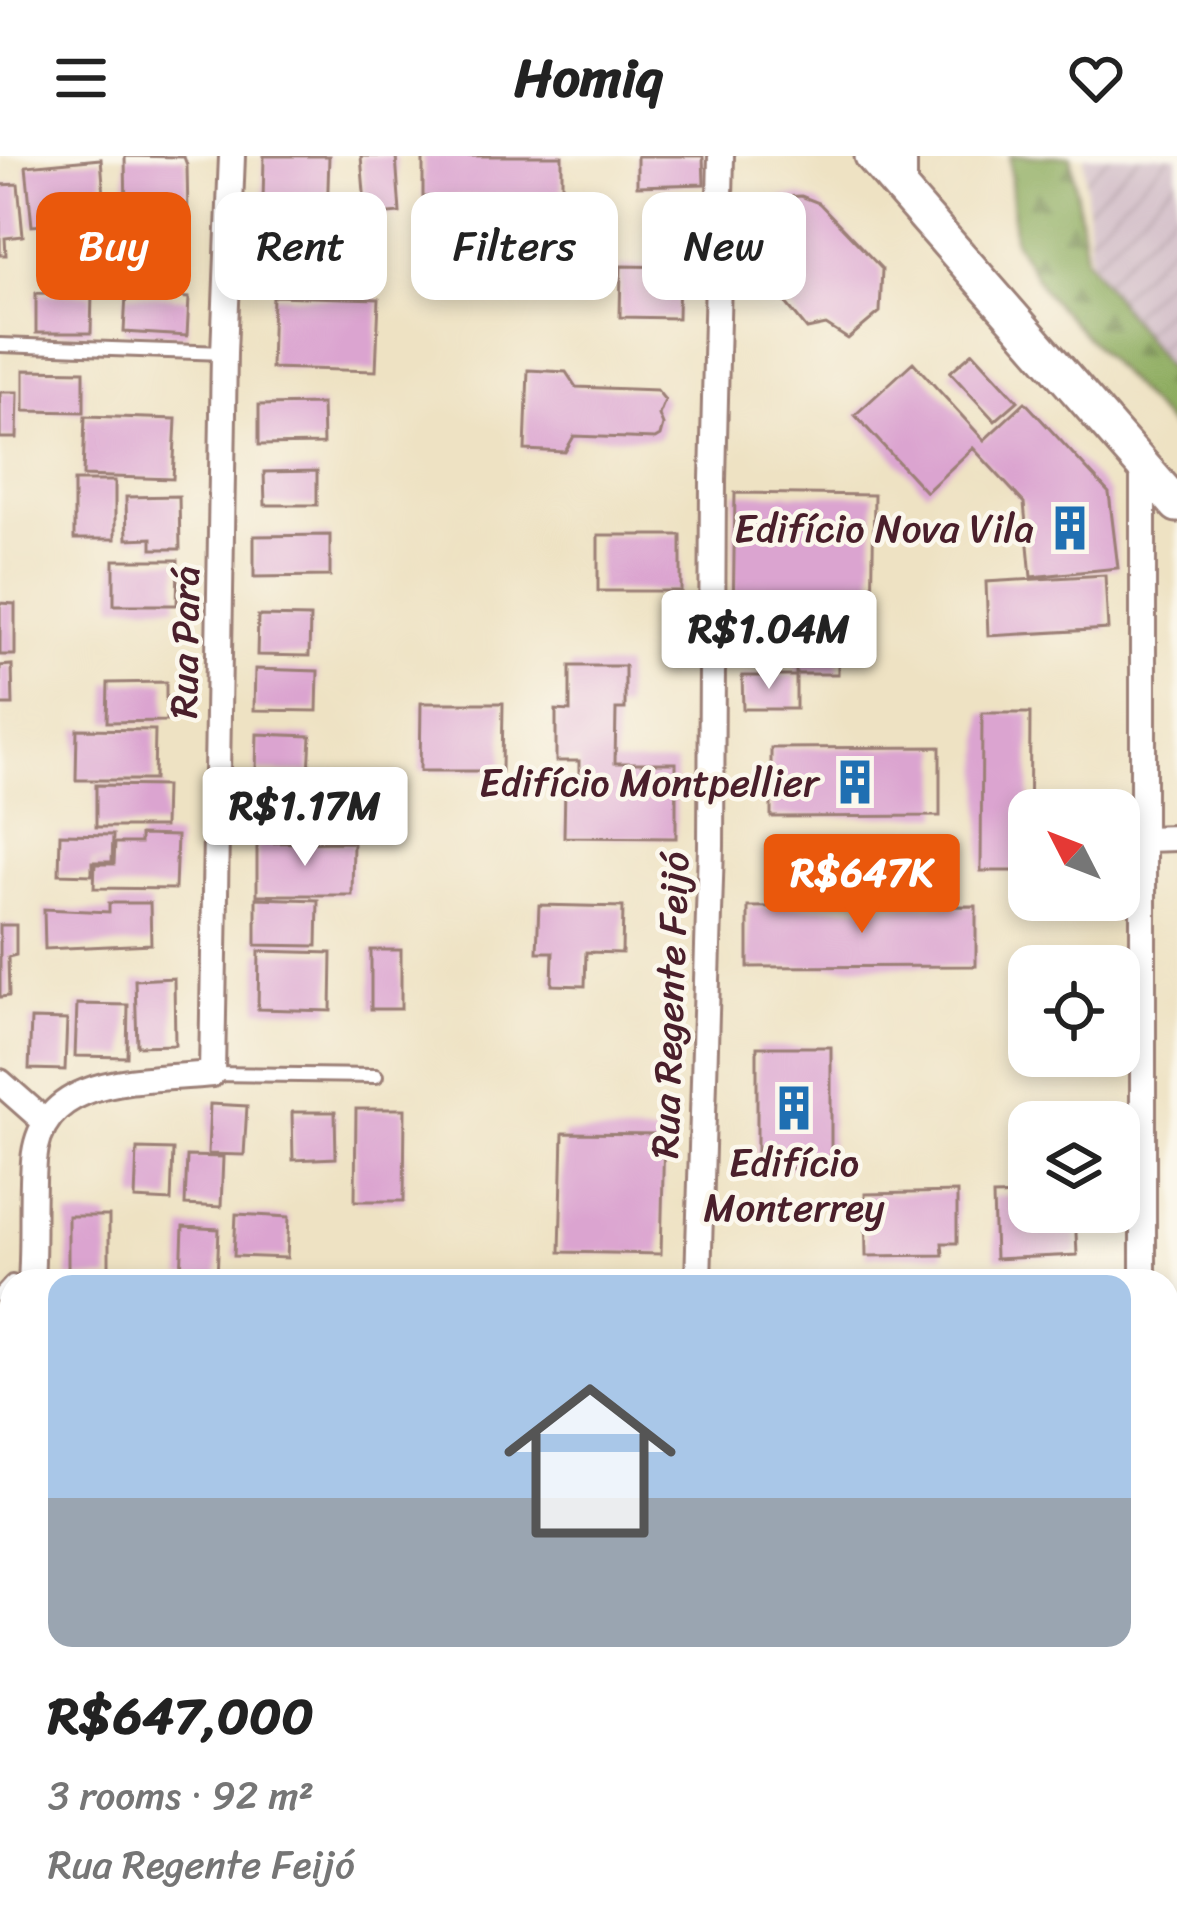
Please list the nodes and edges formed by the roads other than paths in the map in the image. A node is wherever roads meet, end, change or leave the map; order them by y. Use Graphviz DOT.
graph roads {
  1 [pos="232,156"];
  2 [pos="721,156"];
  3 [pos="872,156"];
  4 [pos="904,156"];
  5 [pos="904,191"];
  6 [pos="0,345"];
  7 [pos="224,353"];
  8 [pos="1143,466"];
  9 [pos="1177,505"];
  10 [pos="1177,838"];
  11 [pos="1144,839"];
  12 [pos="212,1074"];
  13 [pos="376,1076"];
  14 [pos="0,1082"];
  15 [pos="43,1120"];
  16 [pos="32,1269"];
  17 [pos="698,1269"];
  18 [pos="1143,1269"];
  1 -- 7 [label="street, Rua Pará"];
  2 -- 17 [label="street, Rua Regente Feijó"];
  3 -- 5 [label="main road"];
  4 -- 5 [label="street"];
  5 -- 8 [label="main road"];
  6 -- 7 [label="lane"];
  7 -- 12 [label="street, Rua Pará"];
  8 -- 9 [label="main road"];
  8 -- 11 [label="street"];
  10 -- 11 [label="street"];
  11 -- 18 [label="street"];
  12 -- 13 [label="lane"];
  12 -- 15 [label="street"];
  14 -- 15 [label="street"];
  15 -- 16 [label="street"];
}
